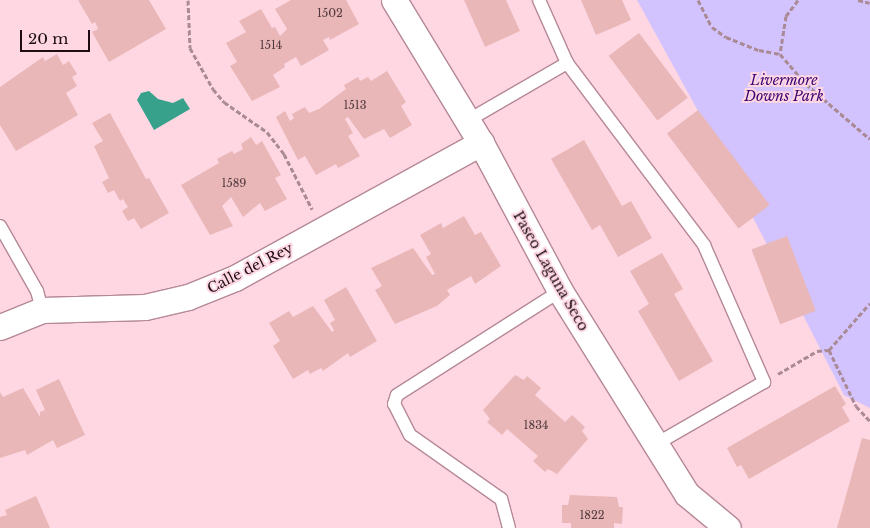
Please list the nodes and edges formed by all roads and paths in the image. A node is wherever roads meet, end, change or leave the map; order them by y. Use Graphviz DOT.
graph roads {
  1 [pos="188,0"];
  2 [pos="394,0"];
  3 [pos="539,0"];
  4 [pos="698,0"];
  5 [pos="798,0"];
  6 [pos="858,0"];
  7 [pos="870,4"];
  8 [pos="780,54"];
  9 [pos="567,63"];
  10 [pos="467,121"];
  11 [pos="870,139"];
  12 [pos="480,143"];
  13 [pos="314,212"];
  14 [pos="0,226"];
  15 [pos="560,292"];
  16 [pos="870,303"];
  17 [pos="42,310"];
  18 [pos="0,327"];
  19 [pos="829,350"];
  20 [pos="764,382"];
  21 [pos="870,422"];
  22 [pos="656,444"];
  23 [pos="509,528"];
  24 [pos="728,528"];
  1 -- 13 [label="path"];
  2 -- 10 [label="street, Paseo Laguna Seco"];
  3 -- 9 [label="lane"];
  4 -- 8 [label="path"];
  5 -- 8 [label="path"];
  6 -- 7 [label="path"];
  8 -- 11 [label="path"];
  9 -- 10 [label="lane"];
  9 -- 20 [label="lane"];
  10 -- 12 [label="street, Paseo Laguna Seco"];
  12 -- 15 [label="street, Paseo Laguna Seco"];
  12 -- 17 [label="street, Calle del Rey"];
  14 -- 17 [label="lane"];
  15 -- 22 [label="street, Paseo Laguna Seco"];
  15 -- 23 [label="lane"];
  16 -- 19 [label="path"];
  17 -- 18 [label="street, Calle del Rey"];
  19 -- 20 [label="path"];
  19 -- 21 [label="path"];
  20 -- 22 [label="lane"];
  22 -- 24 [label="street, Paseo Laguna Seco"];
}
